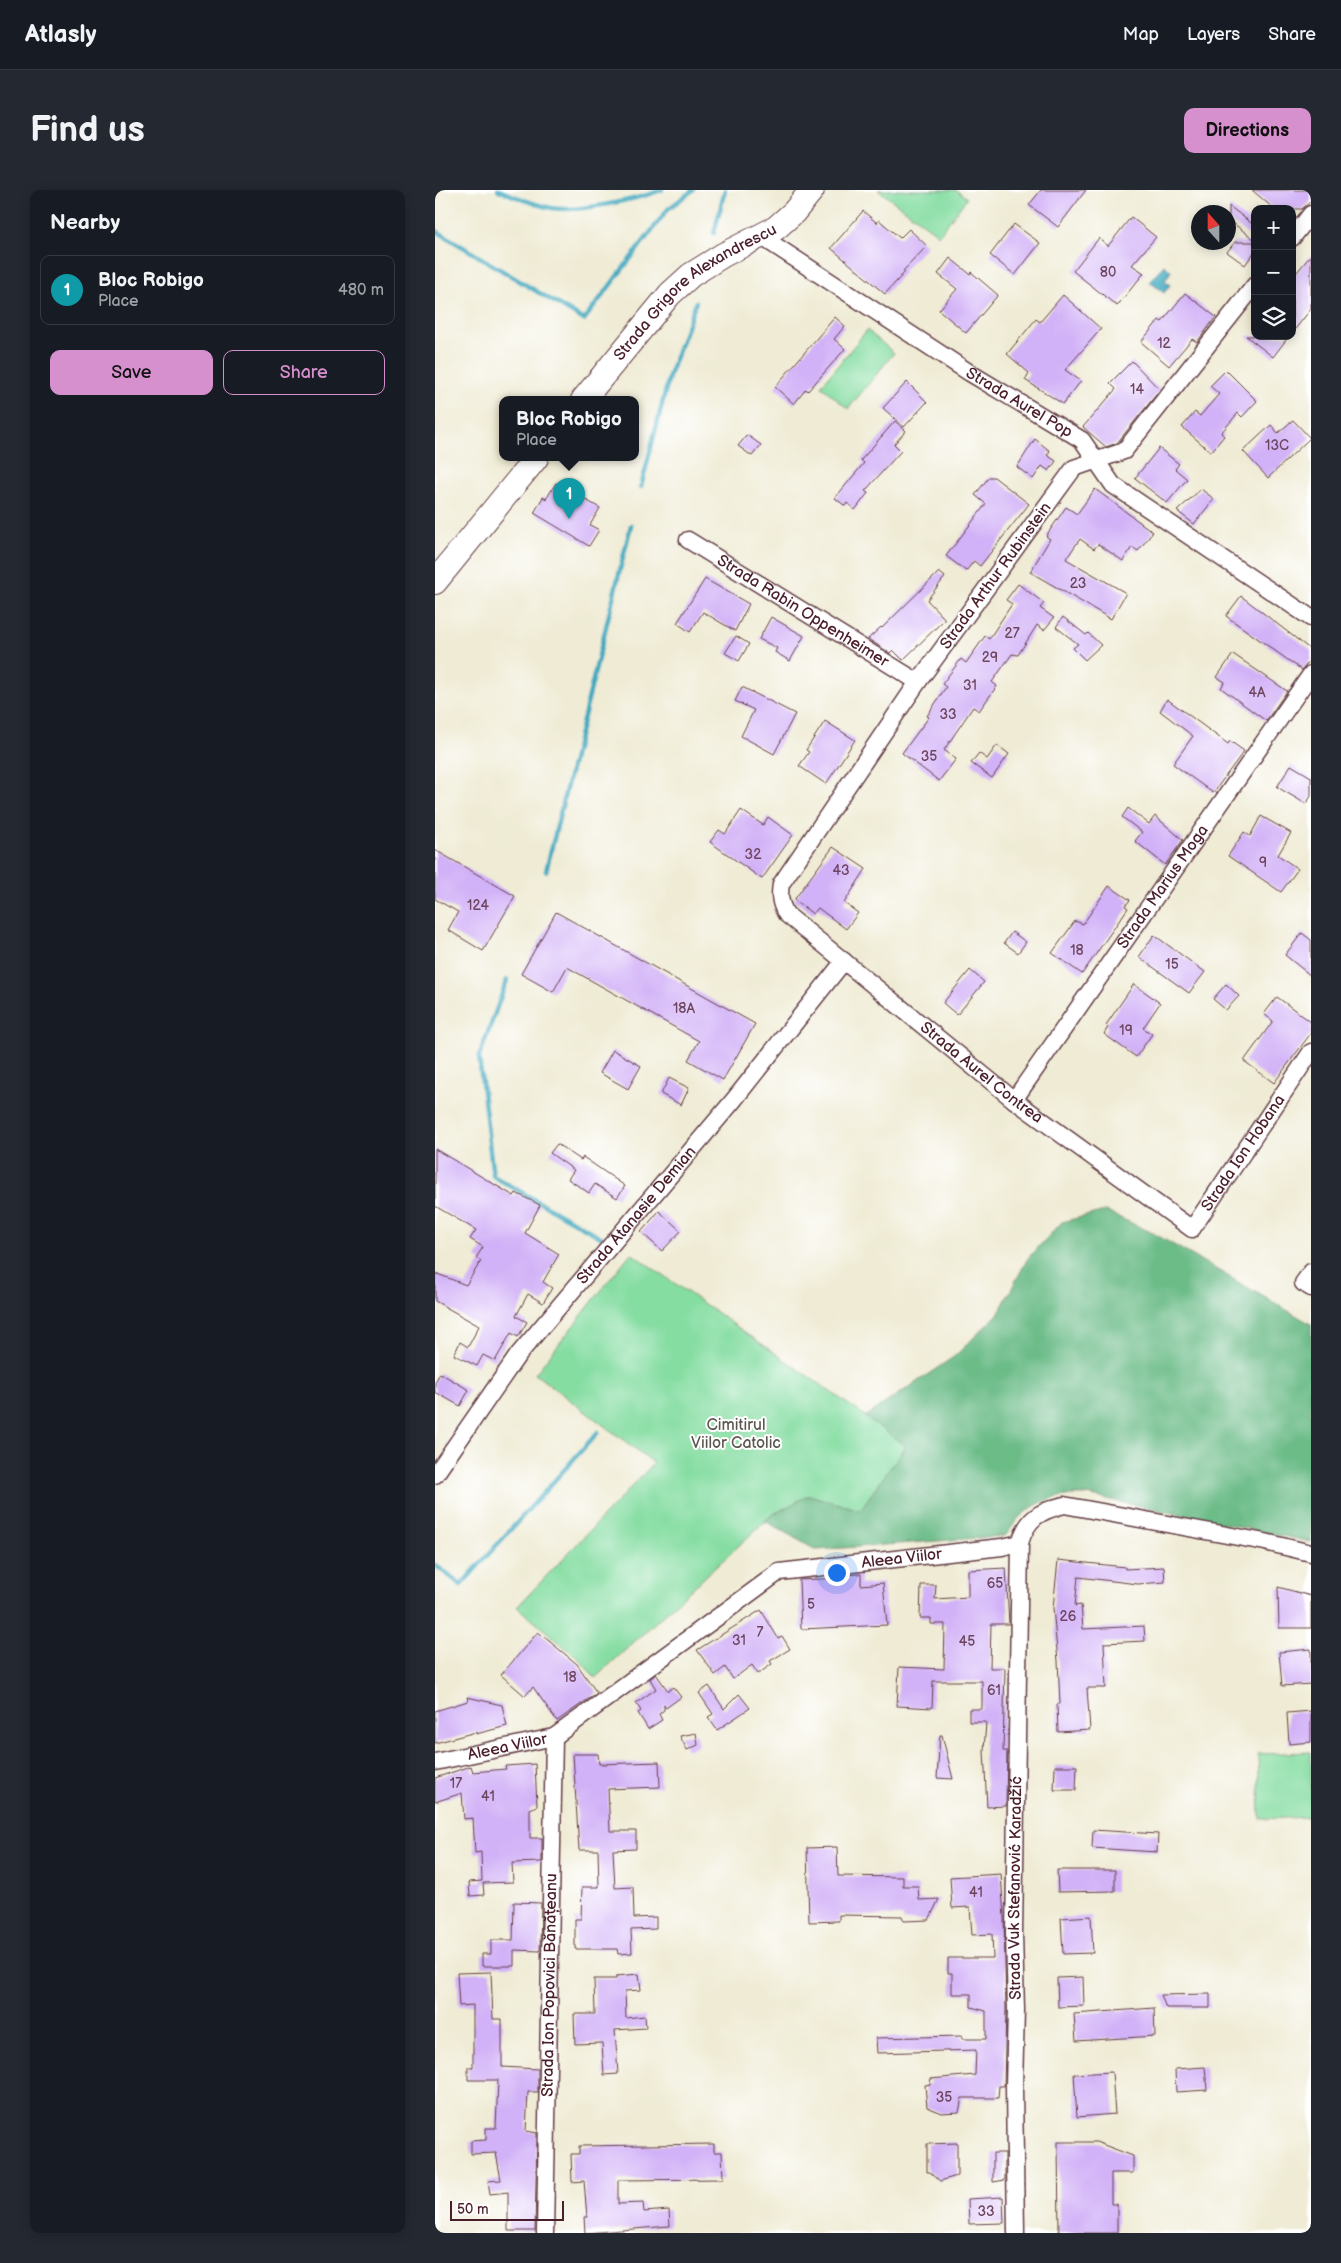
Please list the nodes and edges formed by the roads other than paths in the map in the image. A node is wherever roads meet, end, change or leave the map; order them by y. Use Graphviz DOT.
graph roads {
  1 [pos="812,190"];
  2 [pos="1311,214"];
  3 [pos="1296,233"];
  4 [pos="762,237"];
  5 [pos="1251,290"];
  6 [pos="586,396"];
  7 [pos="1097,460"];
  8 [pos="534,461"];
  9 [pos="688,540"];
  10 [pos="435,582"];
  11 [pos="1311,618"];
  12 [pos="1311,674"];
  13 [pos="918,682"];
  14 [pos="781,905"];
  15 [pos="844,961"];
  16 [pos="1311,1052"];
  17 [pos="1014,1100"];
  18 [pos="1192,1229"];
  19 [pos="435,1475"];
  20 [pos="1020,1543"];
  21 [pos="1311,1553"];
  22 [pos="554,1737"];
  23 [pos="435,1762"];
  24 [pos="545,2233"];
  25 [pos="1016,2233"];
  1 -- 4 [label="street, Strada Grigore Alexandrescu"];
  2 -- 3 [label="street"];
  4 -- 6 [label="street, Strada Grigore Alexandrescu"];
  4 -- 7 [label="street, Strada Aurel Pop"];
  5 -- 7 [label="street, Strada Arthur Rubinstein"];
  7 -- 11 [label="street, Strada Aurel Pop"];
  7 -- 13 [label="street, Strada Arthur Rubinstein"];
  8 -- 10 [label="street"];
  9 -- 13 [label="street, Strada Rabin Oppenheimer"];
  12 -- 17 [label="street, Strada Marius Moga"];
  13 -- 14 [label="street, Strada Arthur Rubinstein"];
  14 -- 15 [label="street, Strada Aurel Contrea"];
  15 -- 17 [label="street, Strada Aurel Contrea"];
  15 -- 19 [label="street, Strada Atanasie Demian"];
  16 -- 18 [label="street, Strada Ion Hobana"];
  17 -- 18 [label="street, Strada Aurel Contrea"];
  20 -- 21 [label="street"];
  20 -- 22 [label="street, Aleea Viilor"];
  20 -- 25 [label="street, Strada Vuk Stefanović Karadžić"];
  22 -- 23 [label="street, Aleea Viilor"];
  22 -- 24 [label="street, Strada Ion Popovici Bănățeanu"];
}
